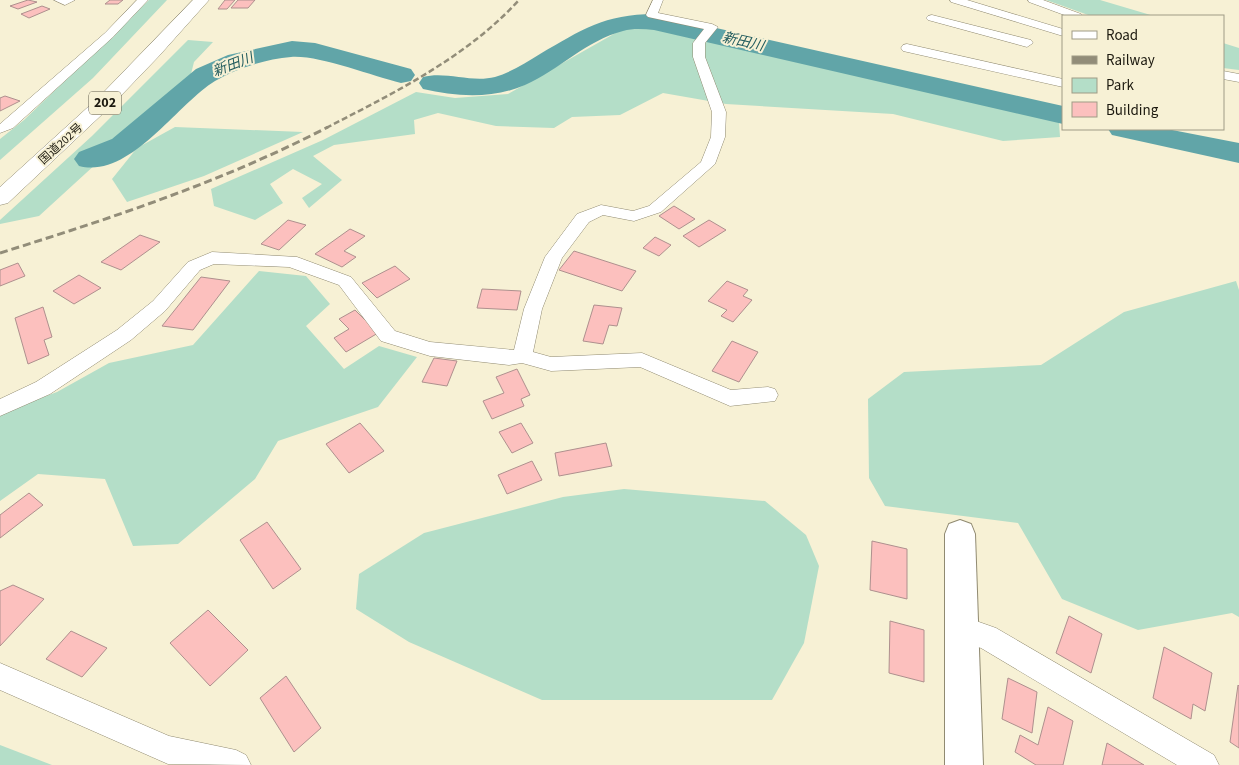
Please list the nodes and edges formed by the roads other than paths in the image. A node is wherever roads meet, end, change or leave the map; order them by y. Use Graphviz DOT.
graph roads {
  1 [pos="59,0"];
  2 [pos="70,0"];
  3 [pos="143,0"];
  4 [pos="182,0"];
  5 [pos="201,0"];
  6 [pos="658,0"];
  7 [pos="955,0"];
  8 [pos="1033,0"];
  9 [pos="1074,15"];
  10 [pos="932,18"];
  11 [pos="1038,26"];
  12 [pos="1062,34"];
  13 [pos="1027,43"];
  14 [pos="907,48"];
  15 [pos="1009,71"];
  16 [pos="1224,74"];
  17 [pos="1239,78"];
  18 [pos="1062,82"];
  19 [pos="0,129"];
  20 [pos="0,178"];
  21 [pos="0,198"];
  22 [pos="522,356"];
  23 [pos="768,395"];
  24 [pos="0,408"];
  25 [pos="960,534"];
  26 [pos="962,629"];
  27 [pos="0,676"];
  28 [pos="236,765"];
  29 [pos="964,765"];
  30 [pos="1204,765"];
  1 -- 2 [label="street"];
  3 -- 19 [label="street"];
  4 -- 20 [label="highway, 国道202号 / 202"];
  5 -- 21 [label="highway, 国道202号 / 202"];
  6 -- 22 [label="street"];
  7 -- 11 [label="street"];
  8 -- 9 [label="street"];
  10 -- 13 [label="street"];
  11 -- 12 [label="street"];
  11 -- 13 [label="street"];
  13 -- 15 [label="street"];
  14 -- 15 [label="street"];
  15 -- 18 [label="street"];
  16 -- 17 [label="street"];
  22 -- 23 [label="street"];
  22 -- 24 [label="street"];
  25 -- 26 [label="street"];
  26 -- 29 [label="street"];
  26 -- 30 [label="street"];
  27 -- 28 [label="street"];
}
